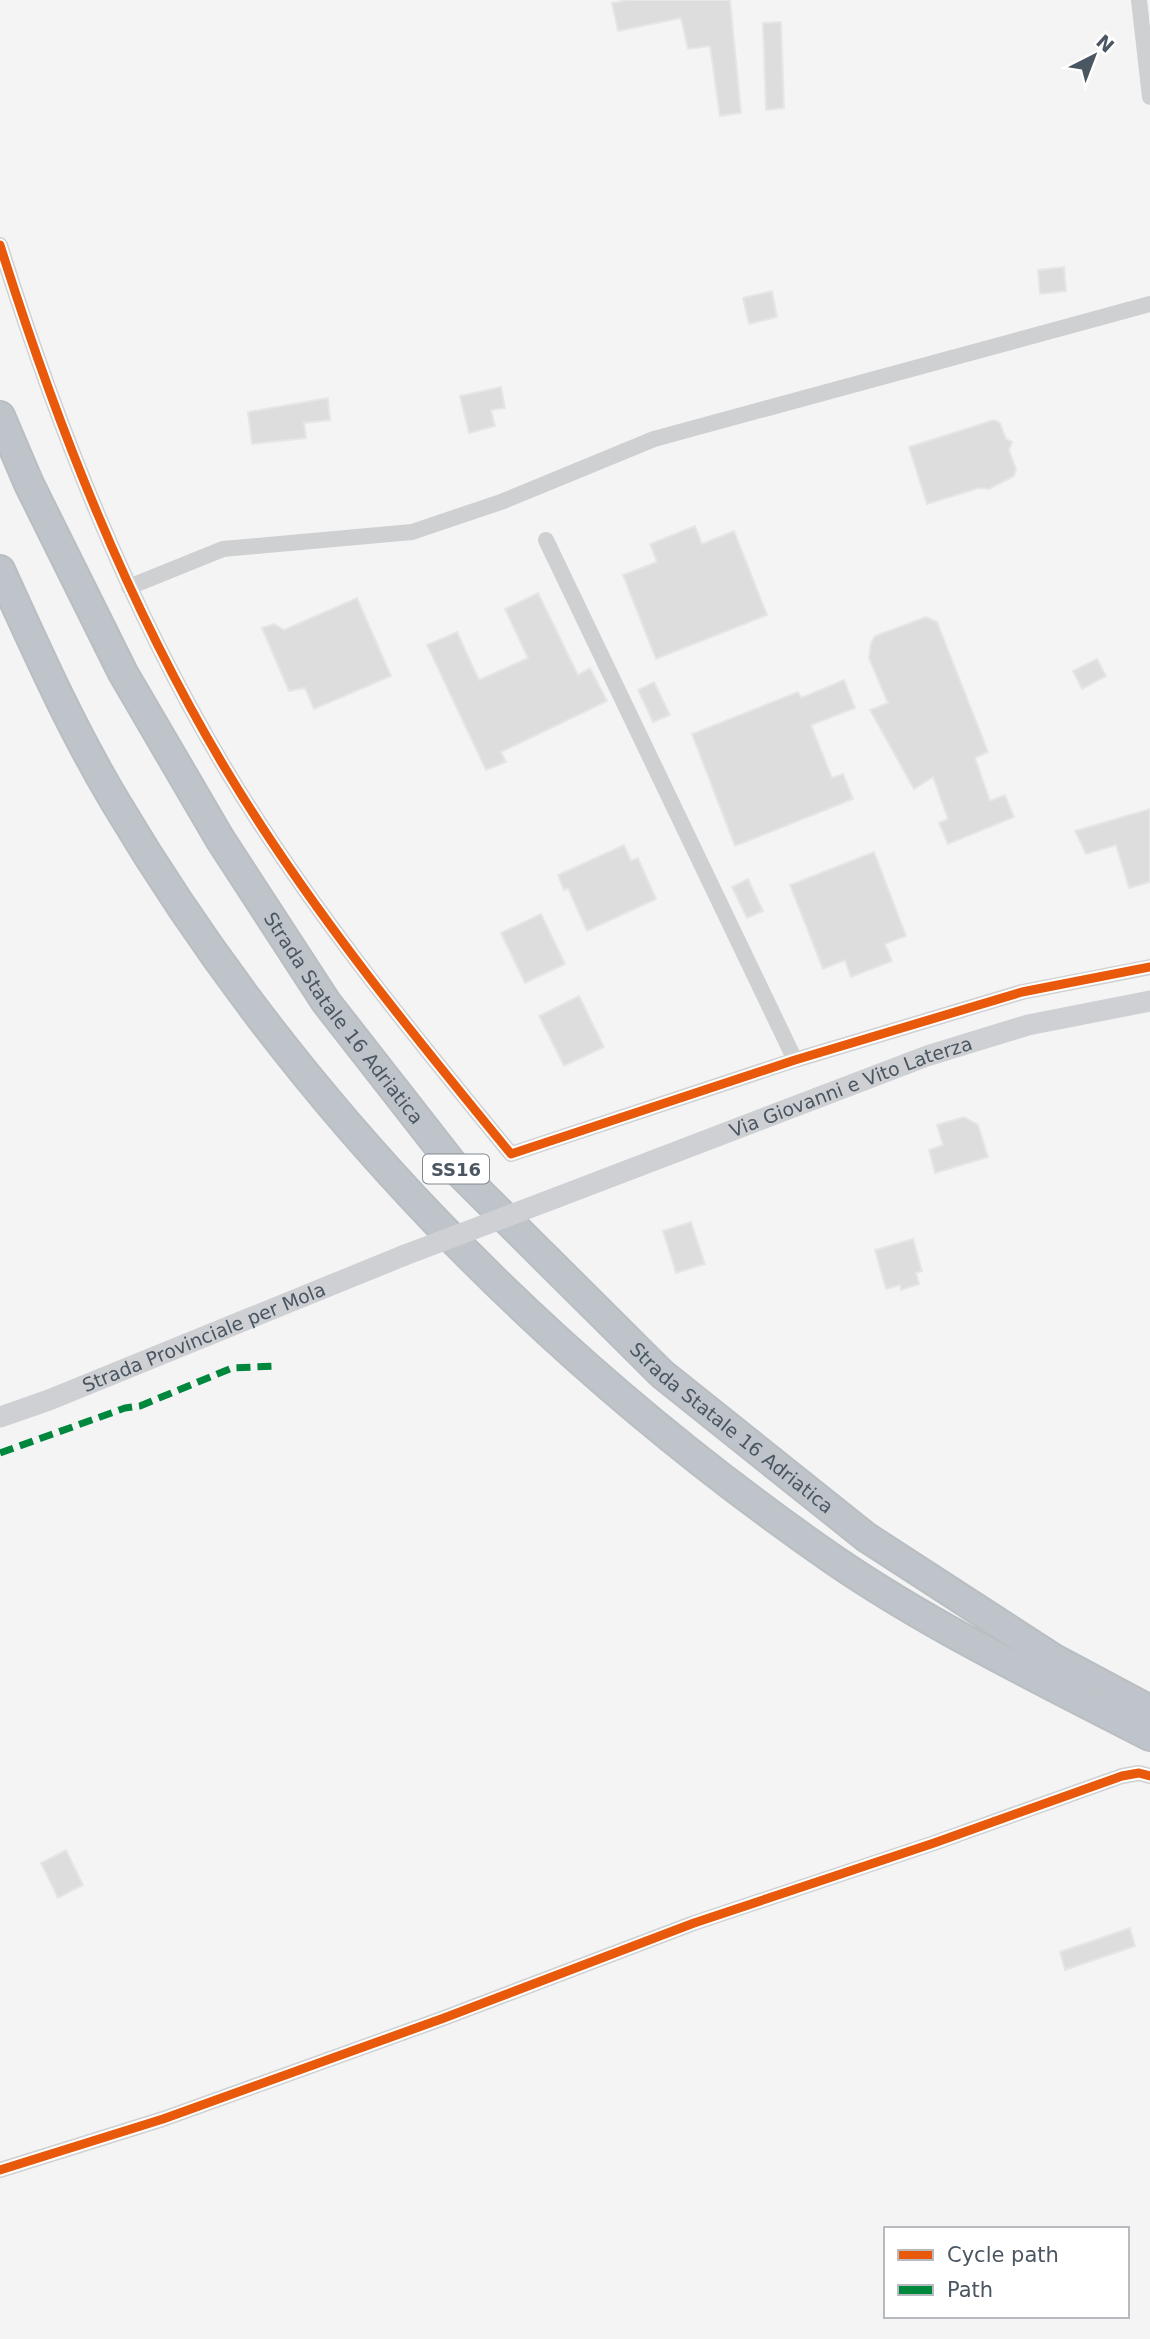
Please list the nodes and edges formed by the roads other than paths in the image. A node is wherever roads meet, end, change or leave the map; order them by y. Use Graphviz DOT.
graph roads {
  1 [pos="1139,0"];
  2 [pos="1150,97"];
  3 [pos="0,245"];
  4 [pos="1150,304"];
  5 [pos="0,416"];
  6 [pos="547,540"];
  7 [pos="0,570"];
  8 [pos="129,587"];
  9 [pos="1150,967"];
  10 [pos="1150,1001"];
  11 [pos="795,1060"];
  12 [pos="405,1255"];
  13 [pos="0,1417"];
  14 [pos="1150,1710"];
  15 [pos="1150,1736"];
  16 [pos="1150,1776"];
  17 [pos="0,2170"];
  1 -- 2 [label="street"];
  3 -- 8 [label="street"];
  4 -- 8 [label="street"];
  5 -- 14 [label="highway, Strada Statale 16 Adriatica / SS16"];
  6 -- 11 [label="street"];
  7 -- 15 [label="highway, Strada Statale 16 Adriatica / SS16"];
  8 -- 11 [label="street"];
  9 -- 11 [label="street"];
  10 -- 12 [label="street, Via Giovanni e Vito Laterza, bridge"];
  12 -- 13 [label="street, Strada Provinciale per Mola"];
  16 -- 17 [label="street"];
}
